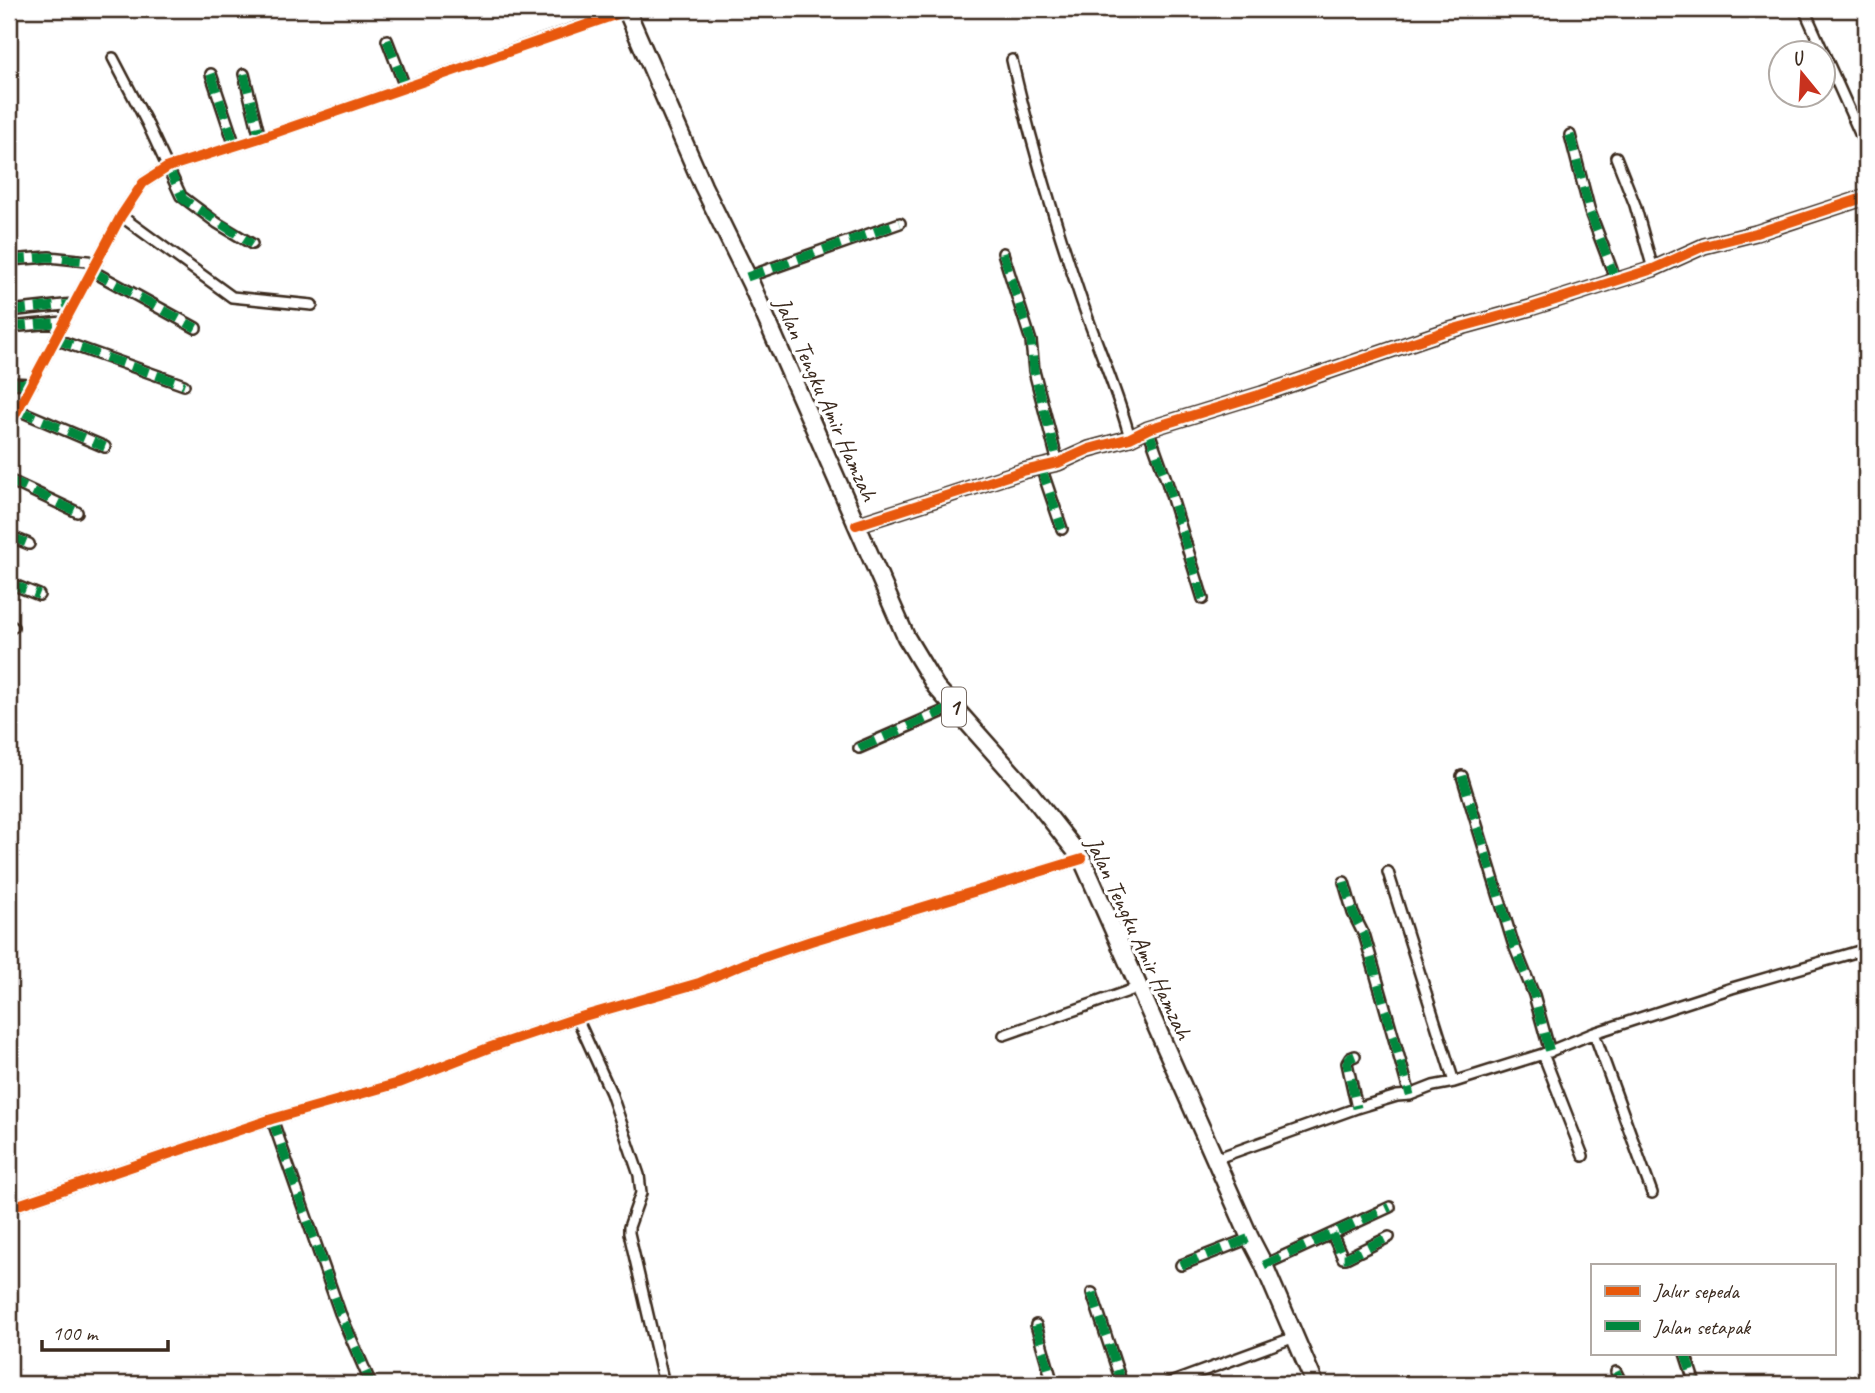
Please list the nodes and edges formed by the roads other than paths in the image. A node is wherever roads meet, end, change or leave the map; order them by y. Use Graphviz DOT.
graph roads {
  1 [pos="1804,9"];
  2 [pos="628,10"];
  3 [pos="387,40"];
  4 [pos="113,58"];
  5 [pos="1012,60"];
  6 [pos="211,74"];
  7 [pos="244,74"];
  8 [pos="405,87"];
  9 [pos="1570,135"];
  10 [pos="260,138"];
  11 [pos="235,146"];
  12 [pos="1866,147"];
  13 [pos="1616,157"];
  14 [pos="168,167"];
  15 [pos="1866,197"];
  16 [pos="121,216"];
  17 [pos="900,223"];
  18 [pos="252,244"];
  19 [pos="1003,253"];
  20 [pos="9,260"];
  21 [pos="97,262"];
  22 [pos="1653,269"];
  23 [pos="92,271"];
  24 [pos="747,276"];
  25 [pos="1614,282"];
  26 [pos="73,304"];
  27 [pos="312,305"];
  28 [pos="9,311"];
  29 [pos="64,322"];
  30 [pos="9,327"];
  31 [pos="197,328"];
  32 [pos="55,340"];
  33 [pos="9,383"];
  34 [pos="32,384"];
  35 [pos="184,385"];
  36 [pos="13,414"];
  37 [pos="9,426"];
  38 [pos="1148,429"];
  39 [pos="1130,438"];
  40 [pos="105,447"];
  41 [pos="1058,463"];
  42 [pos="1041,467"];
  43 [pos="9,480"];
  44 [pos="78,512"];
  45 [pos="856,525"];
  46 [pos="1062,529"];
  47 [pos="9,536"];
  48 [pos="29,544"];
  49 [pos="9,583"];
  50 [pos="39,595"];
  51 [pos="1203,599"];
  52 [pos="953,707"];
  53 [pos="859,748"];
  54 [pos="1462,776"];
  55 [pos="1082,859"];
  56 [pos="1388,872"];
  57 [pos="1344,882"];
  58 [pos="1866,949"];
  59 [pos="1140,987"];
  60 [pos="577,1018"];
  61 [pos="1594,1033"];
  62 [pos="1004,1035"];
  63 [pos="1547,1053"];
  64 [pos="1355,1056"];
  65 [pos="1454,1082"];
  66 [pos="1410,1095"];
  67 [pos="1357,1108"];
  68 [pos="272,1119"];
  69 [pos="1583,1156"];
  70 [pos="1215,1159"];
  71 [pos="1652,1193"];
  72 [pos="1390,1207"];
  73 [pos="9,1208"];
  74 [pos="1332,1234"];
  75 [pos="1389,1237"];
  76 [pos="1250,1238"];
  77 [pos="1181,1265"];
  78 [pos="1264,1265"];
  79 [pos="1093,1293"];
  80 [pos="1036,1325"];
  81 [pos="1295,1337"];
  82 [pos="1685,1354"];
  83 [pos="1616,1372"];
  84 [pos="371,1384"];
  85 [pos="664,1384"];
  86 [pos="1053,1384"];
  87 [pos="1122,1384"];
  88 [pos="1167,1384"];
  89 [pos="1315,1384"];
  90 [pos="1622,1384"];
  91 [pos="1695,1384"];
  1 -- 12 [label="street"];
  2 -- 8 [label="street"];
  2 -- 24 [label="highway, Jalan Tengku Amir Hamzah / 1"];
  3 -- 8 [label="street"];
  4 -- 14 [label="street"];
  5 -- 39 [label="street"];
  6 -- 11 [label="street"];
  7 -- 10 [label="street"];
  8 -- 10 [label="street"];
  9 -- 25 [label="street"];
  10 -- 11 [label="street"];
  11 -- 14 [label="street"];
  13 -- 22 [label="street"];
  14 -- 16 [label="street"];
  14 -- 18 [label="street"];
  15 -- 22 [label="street"];
  16 -- 21 [label="street"];
  16 -- 27 [label="street"];
  17 -- 24 [label="street"];
  19 -- 41 [label="street"];
  20 -- 21 [label="street"];
  21 -- 23 [label="street"];
  22 -- 25 [label="street"];
  23 -- 26 [label="street"];
  23 -- 31 [label="street"];
  24 -- 45 [label="highway, Jalan Tengku Amir Hamzah / 1"];
  25 -- 38 [label="street"];
  26 -- 28 [label="street"];
  26 -- 29 [label="street"];
  29 -- 30 [label="street"];
  29 -- 32 [label="street"];
  32 -- 34 [label="street"];
  32 -- 35 [label="street"];
  33 -- 34 [label="street"];
  34 -- 36 [label="street"];
  36 -- 37 [label="street"];
  36 -- 40 [label="street"];
  38 -- 39 [label="street"];
  38 -- 51 [label="street"];
  39 -- 41 [label="street"];
  41 -- 42 [label="street"];
  42 -- 45 [label="street"];
  42 -- 46 [label="street"];
  43 -- 44 [label="street"];
  45 -- 52 [label="highway, Jalan Tengku Amir Hamzah / 1"];
  47 -- 48 [label="street"];
  49 -- 50 [label="street"];
  52 -- 53 [label="street"];
  52 -- 55 [label="highway, Jalan Tengku Amir Hamzah / 1"];
  54 -- 63 [label="street"];
  55 -- 59 [label="highway, Jalan Tengku Amir Hamzah / 1"];
  55 -- 60 [label="street"];
  56 -- 65 [label="street"];
  57 -- 66 [label="street"];
  58 -- 61 [label="street"];
  59 -- 62 [label="street"];
  59 -- 70 [label="highway, Jalan Tengku Amir Hamzah / 1"];
  60 -- 68 [label="street"];
  60 -- 85 [label="street"];
  61 -- 63 [label="street"];
  61 -- 71 [label="street"];
  63 -- 65 [label="street"];
  63 -- 69 [label="street"];
  64 -- 67 [label="street"];
  65 -- 66 [label="street"];
  66 -- 67 [label="street"];
  67 -- 70 [label="street"];
  68 -- 73 [label="street"];
  68 -- 84 [label="street"];
  70 -- 76 [label="highway, Jalan Tengku Amir Hamzah / 1"];
  72 -- 74 [label="street"];
  74 -- 75 [label="street"];
  74 -- 78 [label="street"];
  76 -- 77 [label="street"];
  76 -- 78 [label="highway, Jalan Tengku Amir Hamzah / 1"];
  78 -- 81 [label="highway, Jalan Tengku Amir Hamzah / 1"];
  79 -- 87 [label="street"];
  80 -- 86 [label="street"];
  81 -- 88 [label="street"];
  81 -- 89 [label="highway, Jalan Tengku Amir Hamzah / 1"];
  82 -- 91 [label="street"];
  83 -- 90 [label="street"];
}
